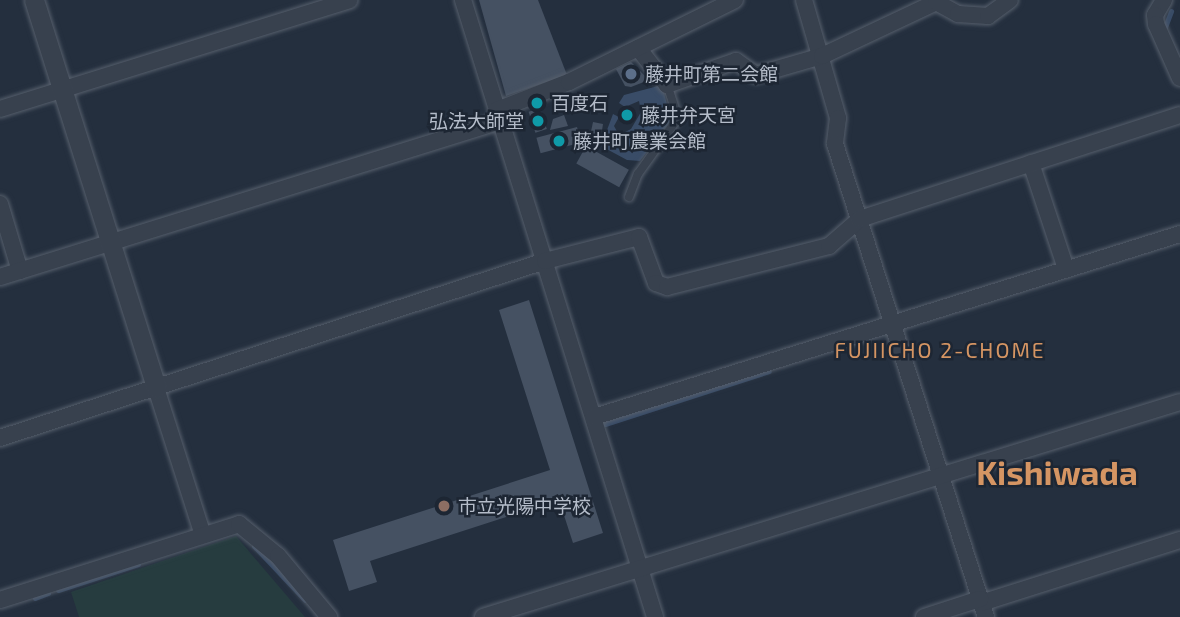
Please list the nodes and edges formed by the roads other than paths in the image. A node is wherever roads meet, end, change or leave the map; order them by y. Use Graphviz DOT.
graph roads {
  1 [pos="34,0"];
  2 [pos="349,0"];
  3 [pos="463,0"];
  4 [pos="735,0"];
  5 [pos="804,0"];
  6 [pos="1010,0"];
  7 [pos="1164,0"];
  8 [pos="638,48"];
  9 [pos="822,55"];
  10 [pos="1180,78"];
  11 [pos="667,85"];
  12 [pos="63,89"];
  13 [pos="0,109"];
  14 [pos="1180,115"];
  15 [pos="499,116"];
  16 [pos="1031,163"];
  17 [pos="629,197"];
  18 [pos="0,204"];
  19 [pos="860,219"];
  20 [pos="1180,234"];
  21 [pos="111,242"];
  22 [pos="545,261"];
  23 [pos="1066,269"];
  24 [pos="20,271"];
  25 [pos="0,277"];
  26 [pos="895,322"];
  27 [pos="156,388"];
  28 [pos="1180,402"];
  29 [pos="594,417"];
  30 [pos="0,438"];
  31 [pos="940,476"];
  32 [pos="203,535"];
  33 [pos="1180,540"];
  34 [pos="641,568"];
  35 [pos="0,600"];
  36 [pos="982,606"];
  37 [pos="329,617"];
  38 [pos="483,617"];
  39 [pos="655,617"];
  40 [pos="924,617"];
  1 -- 12 [label="street"];
  2 -- 12 [label="street"];
  3 -- 15 [label="street"];
  4 -- 8 [label="street"];
  5 -- 9 [label="street"];
  6 -- 9 [label="street"];
  7 -- 10 [label="street"];
  8 -- 11 [label="street"];
  8 -- 15 [label="street"];
  9 -- 11 [label="street"];
  9 -- 19 [label="street"];
  11 -- 17 [label="lane"];
  12 -- 13 [label="street"];
  12 -- 21 [label="street"];
  14 -- 16 [label="street"];
  15 -- 21 [label="street"];
  15 -- 22 [label="street"];
  16 -- 19 [label="street"];
  16 -- 23 [label="street"];
  18 -- 24 [label="street"];
  19 -- 22 [label="street"];
  19 -- 26 [label="street"];
  20 -- 23 [label="street"];
  21 -- 24 [label="street"];
  21 -- 27 [label="street"];
  22 -- 27 [label="street"];
  22 -- 29 [label="street"];
  23 -- 26 [label="street"];
  24 -- 25 [label="street"];
  26 -- 29 [label="street"];
  26 -- 31 [label="street"];
  27 -- 30 [label="street"];
  27 -- 32 [label="street"];
  28 -- 31 [label="street"];
  29 -- 34 [label="street"];
  31 -- 34 [label="street"];
  31 -- 36 [label="street"];
  32 -- 35 [label="street"];
  32 -- 37 [label="street"];
  33 -- 36 [label="street"];
  34 -- 38 [label="street"];
  34 -- 39 [label="street"];
  36 -- 40 [label="street"];
}
